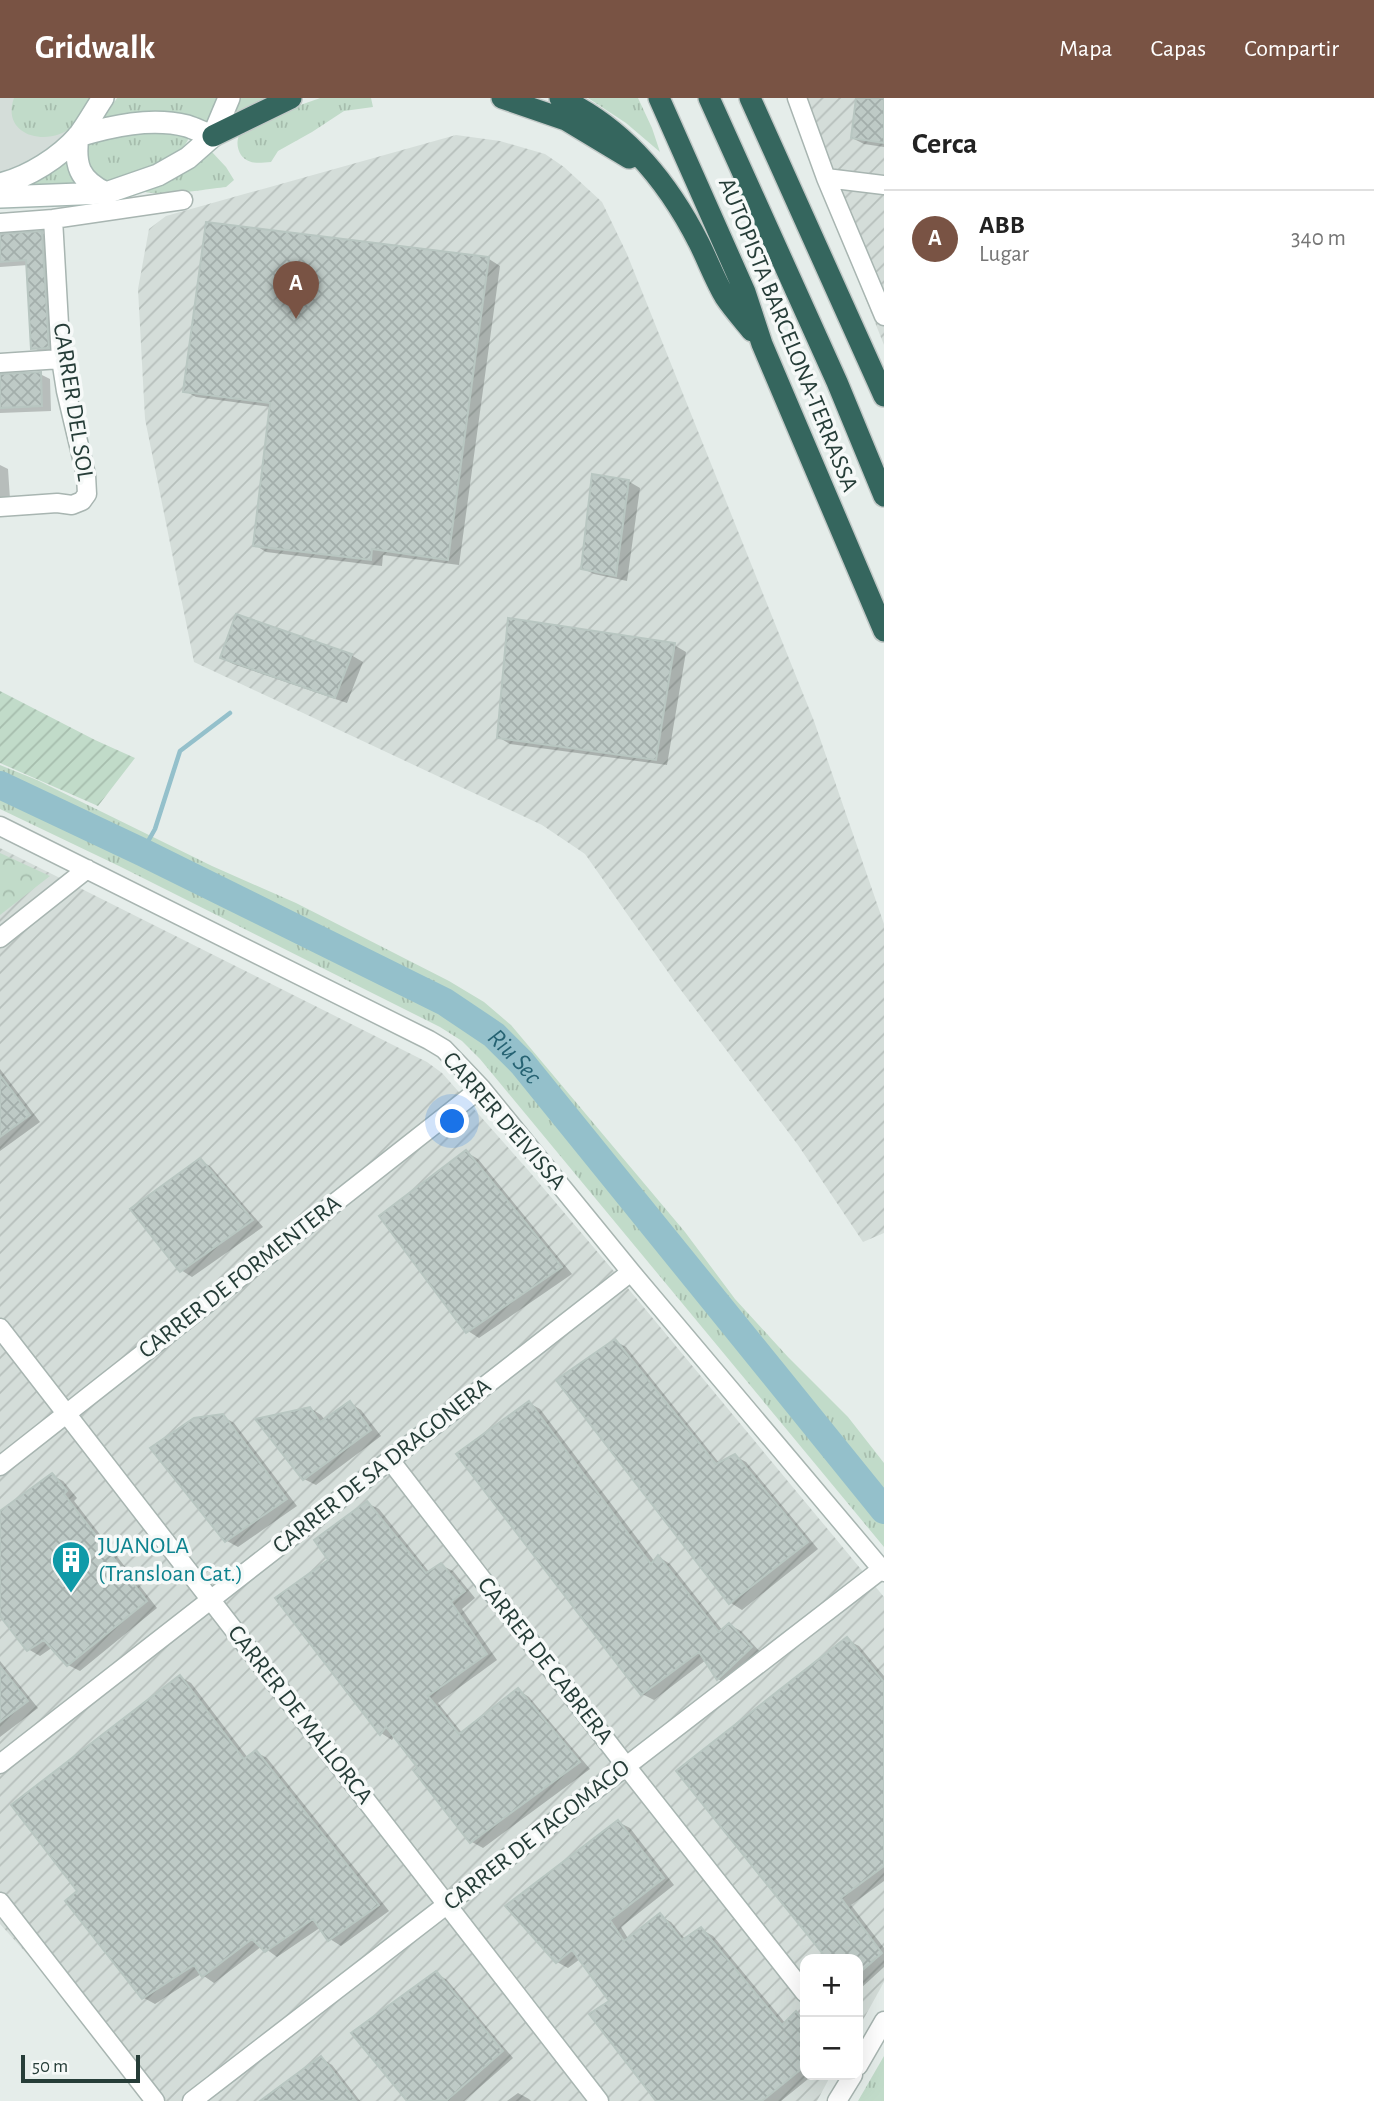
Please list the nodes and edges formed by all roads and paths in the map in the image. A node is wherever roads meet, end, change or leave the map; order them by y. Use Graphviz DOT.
graph roads {
  1 [pos="103,98"];
  2 [pos="229,98"];
  3 [pos="291,98"];
  4 [pos="502,98"];
  5 [pos="560,98"];
  6 [pos="659,98"];
  7 [pos="709,98"];
  8 [pos="750,98"];
  9 [pos="797,98"];
  10 [pos="78,136"];
  11 [pos="213,136"];
  12 [pos="826,178"];
  13 [pos="0,184"];
  14 [pos="662,186"];
  15 [pos="884,186"];
  16 [pos="106,193"];
  17 [pos="0,197"];
  18 [pos="183,200"];
  19 [pos="53,219"];
  20 [pos="0,223"];
  21 [pos="884,316"];
  22 [pos="762,344"];
  23 [pos="61,359"];
  24 [pos="867,360"];
  25 [pos="0,363"];
  26 [pos="884,396"];
  27 [pos="884,411"];
  28 [pos="884,496"];
  29 [pos="0,507"];
  30 [pos="884,631"];
  31 [pos="0,826"];
  32 [pos="87,869"];
  33 [pos="0,937"];
  34 [pos="481,1088"];
  35 [pos="631,1272"];
  36 [pos="0,1328"];
  37 [pos="66,1414"];
  38 [pos="390,1460"];
  39 [pos="0,1466"];
  40 [pos="883,1570"];
  41 [pos="211,1600"];
  42 [pos="0,1764"];
  43 [pos="626,1766"];
  44 [pos="0,1902"];
  45 [pos="447,1905"];
  46 [pos="800,1987"];
  47 [pos="884,2021"];
  48 [pos="863,2056"];
  49 [pos="849,2080"];
  50 [pos="155,2101"];
  51 [pos="192,2101"];
  52 [pos="599,2101"];
  53 [pos="837,2101"];
  1 -- 10 [label="street"];
  2 -- 11 [label="street"];
  3 -- 11 [label="highway"];
  4 -- 14 [label="highway"];
  5 -- 14 [label="highway"];
  6 -- 22 [label="highway, AUTOPISTA BARCELONA-TERRASSA"];
  7 -- 28 [label="highway, AUTOPISTA BARCELONA-TERRASSA"];
  8 -- 24 [label="highway"];
  9 -- 12 [label="street"];
  10 -- 11 [label="street"];
  10 -- 13 [label="street"];
  10 -- 16 [label="street"];
  11 -- 16 [label="street"];
  12 -- 15 [label="street"];
  12 -- 21 [label="street"];
  14 -- 22 [label="highway"];
  16 -- 17 [label="street"];
  18 -- 19 [label="street"];
  19 -- 20 [label="street"];
  19 -- 23 [label="street, CARRER DEL SOL"];
  22 -- 30 [label="highway, AUTOPISTA BARCELONA-TERRASSA"];
  23 -- 25 [label="street"];
  23 -- 29 [label="street, CARRER DEL SOL"];
  24 -- 26 [label="highway"];
  24 -- 27 [label="highway"];
  31 -- 32 [label="street, CARRER D'EIVISSA"];
  32 -- 33 [label="street"];
  32 -- 34 [label="street, CARRER D'EIVISSA"];
  34 -- 35 [label="street, CARRER D'EIVISSA"];
  34 -- 37 [label="street, CARRER DE FORMENTERA"];
  35 -- 38 [label="street, CARRER DE SA DRAGONERA"];
  35 -- 40 [label="street, CARRER D'EIVISSA"];
  36 -- 37 [label="street, CARRER DE MALLORCA"];
  37 -- 39 [label="street, CARRER DE FORMENTERA"];
  37 -- 41 [label="street, CARRER DE MALLORCA"];
  38 -- 41 [label="street, CARRER DE SA DRAGONERA"];
  38 -- 43 [label="street, CARRER DE CABRERA"];
  40 -- 43 [label="street, CARRER DE TAGOMAGO"];
  41 -- 42 [label="street, CARRER DE SA DRAGONERA"];
  41 -- 45 [label="street, CARRER DE MALLORCA"];
  43 -- 45 [label="street, CARRER DE TAGOMAGO"];
  43 -- 46 [label="street, CARRER DE CABRERA"];
  44 -- 50 [label="street"];
  45 -- 51 [label="street, CARRER DE TAGOMAGO"];
  45 -- 52 [label="street, CARRER DE MALLORCA"];
  47 -- 48 [label="street"];
  49 -- 53 [label="street"];
}
